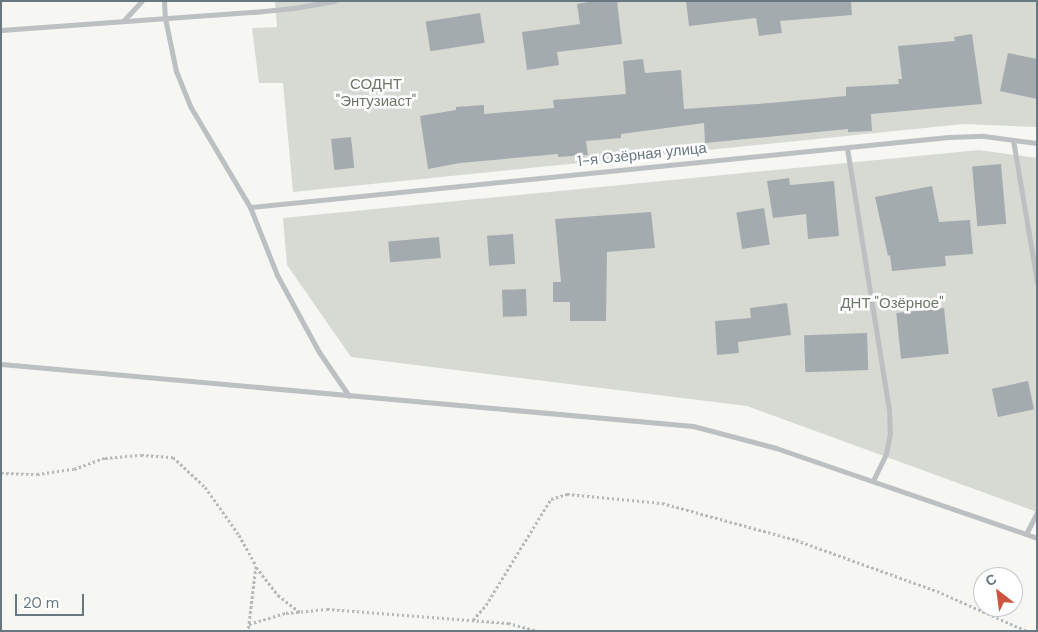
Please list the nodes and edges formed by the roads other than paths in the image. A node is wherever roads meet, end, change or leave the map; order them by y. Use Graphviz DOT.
graph roads {
  1 [pos="142,1"];
  2 [pos="164,1"];
  3 [pos="334,1"];
  4 [pos="325,2"];
  5 [pos="165,18"];
  6 [pos="124,20"];
  7 [pos="1,30"];
  8 [pos="1013,140"];
  9 [pos="1037,143"];
  10 [pos="847,148"];
  11 [pos="250,207"];
  12 [pos="1037,282"];
  13 [pos="1,364"];
  14 [pos="349,396"];
  15 [pos="873,481"];
  16 [pos="1037,512"];
  17 [pos="1026,534"];
  18 [pos="1037,538"];
  1 -- 6 [label="street"];
  2 -- 5 [label="street"];
  3 -- 4 [label="street"];
  4 -- 5 [label="street"];
  5 -- 6 [label="street"];
  5 -- 11 [label="street"];
  6 -- 7 [label="street"];
  8 -- 9 [label="street, 1-я Озёрная улица"];
  8 -- 10 [label="street, 1-я Озёрная улица"];
  8 -- 12 [label="street"];
  10 -- 11 [label="street, 1-я Озёрная улица"];
  10 -- 15 [label="street"];
  11 -- 14 [label="street"];
  13 -- 14 [label="street"];
  14 -- 15 [label="street"];
  15 -- 17 [label="street"];
  16 -- 17 [label="street"];
  17 -- 18 [label="street"];
}
